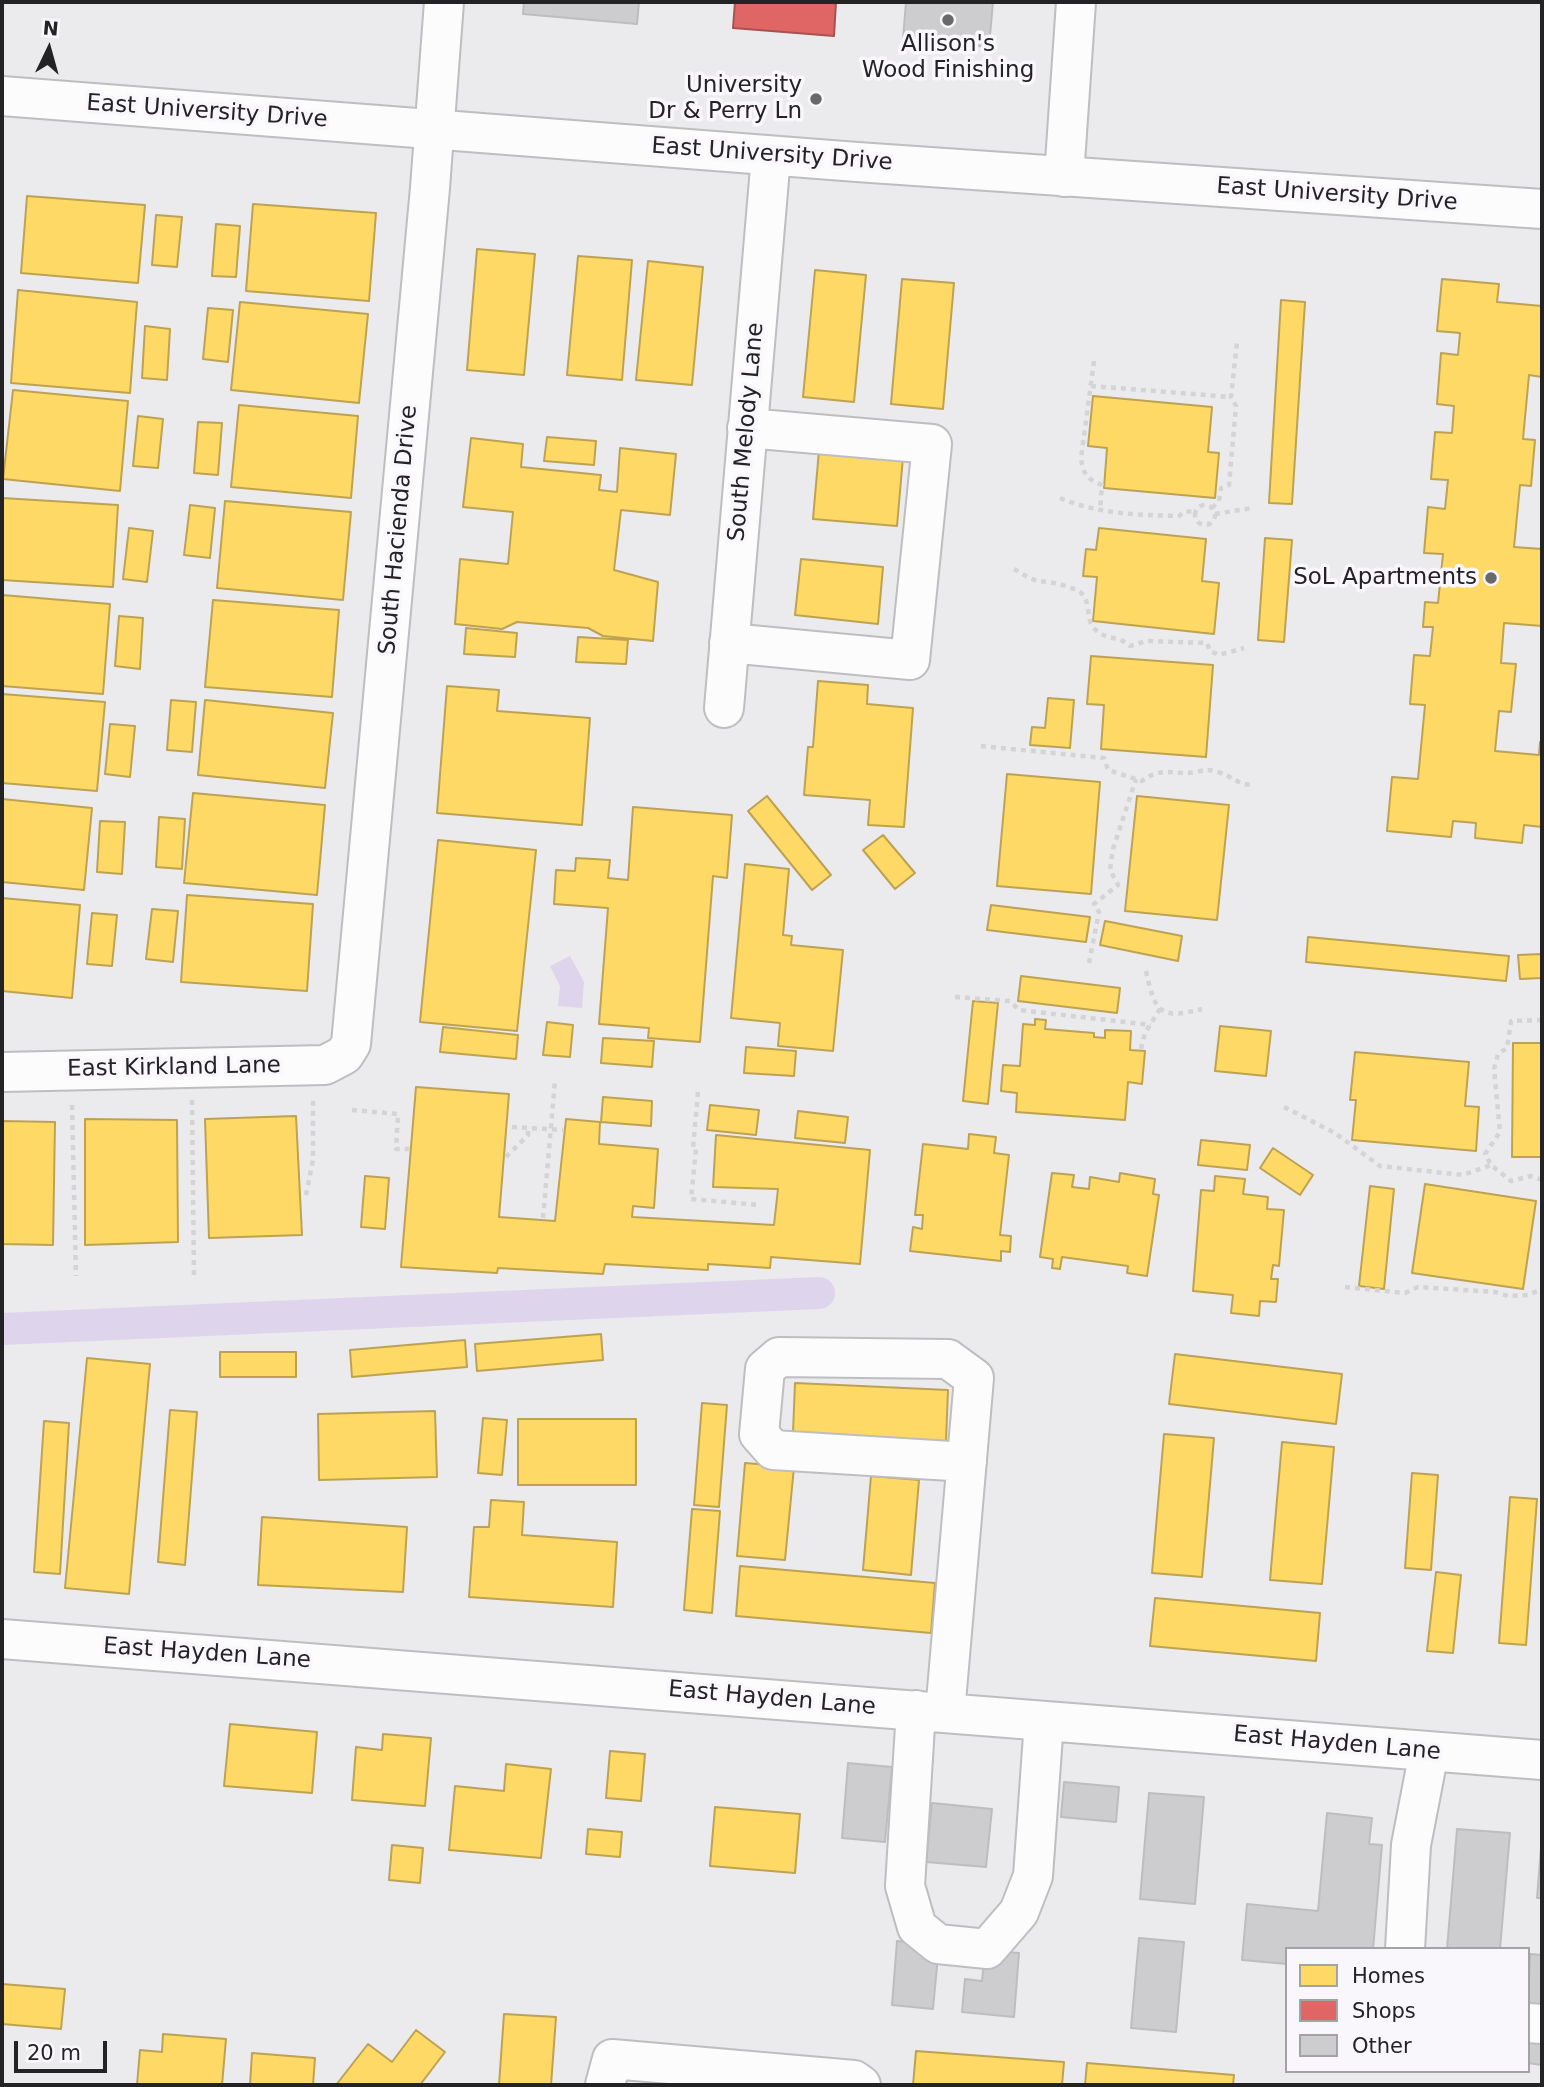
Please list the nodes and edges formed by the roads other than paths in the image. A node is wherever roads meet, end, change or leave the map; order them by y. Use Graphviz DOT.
graph roads {
  1 [pos="444,2"];
  2 [pos="1076,2"];
  3 [pos="2,96"];
  4 [pos="435,128"];
  5 [pos="771,156"];
  6 [pos="1064,177"];
  7 [pos="1542,209"];
  8 [pos="747,428"];
  9 [pos="729,642"];
  10 [pos="724,708"];
  11 [pos="344,1055"];
  12 [pos="2,1072"];
  13 [pos="967,1462"];
  14 [pos="2,1639"];
  15 [pos="931,1712"];
  16 [pos="1044,1721"];
  17 [pos="1429,1752"];
  18 [pos="1542,1760"];
  19 [pos="1405,1947"];
  20 [pos="605,2085"];
  21 [pos="861,2085"];
  1 -- 4 [label="street, South Hacienda Drive"];
  2 -- 6 [label="street"];
  3 -- 4 [label="street, East University Drive"];
  4 -- 5 [label="street, East University Drive"];
  4 -- 11 [label="street, South Hacienda Drive"];
  5 -- 6 [label="street, East University Drive"];
  5 -- 8 [label="street, South Melody Lane"];
  6 -- 7 [label="street, East University Drive"];
  8 -- 9 [label="street, South Melody Lane"];
  8 -- 9 [label="street"];
  9 -- 10 [label="street, South Melody Lane"];
  11 -- 12 [label="street, East Kirkland Lane"];
  13 -- 13 [label="street"];
  13 -- 15 [label="street"];
  14 -- 15 [label="street, East Hayden Lane"];
  15 -- 16 [label="street, East Hayden Lane"];
  15 -- 16 [label="street"];
  16 -- 17 [label="street, East Hayden Lane"];
  17 -- 18 [label="street, East Hayden Lane"];
  17 -- 19 [label="street"];
  20 -- 21 [label="street"];
}
